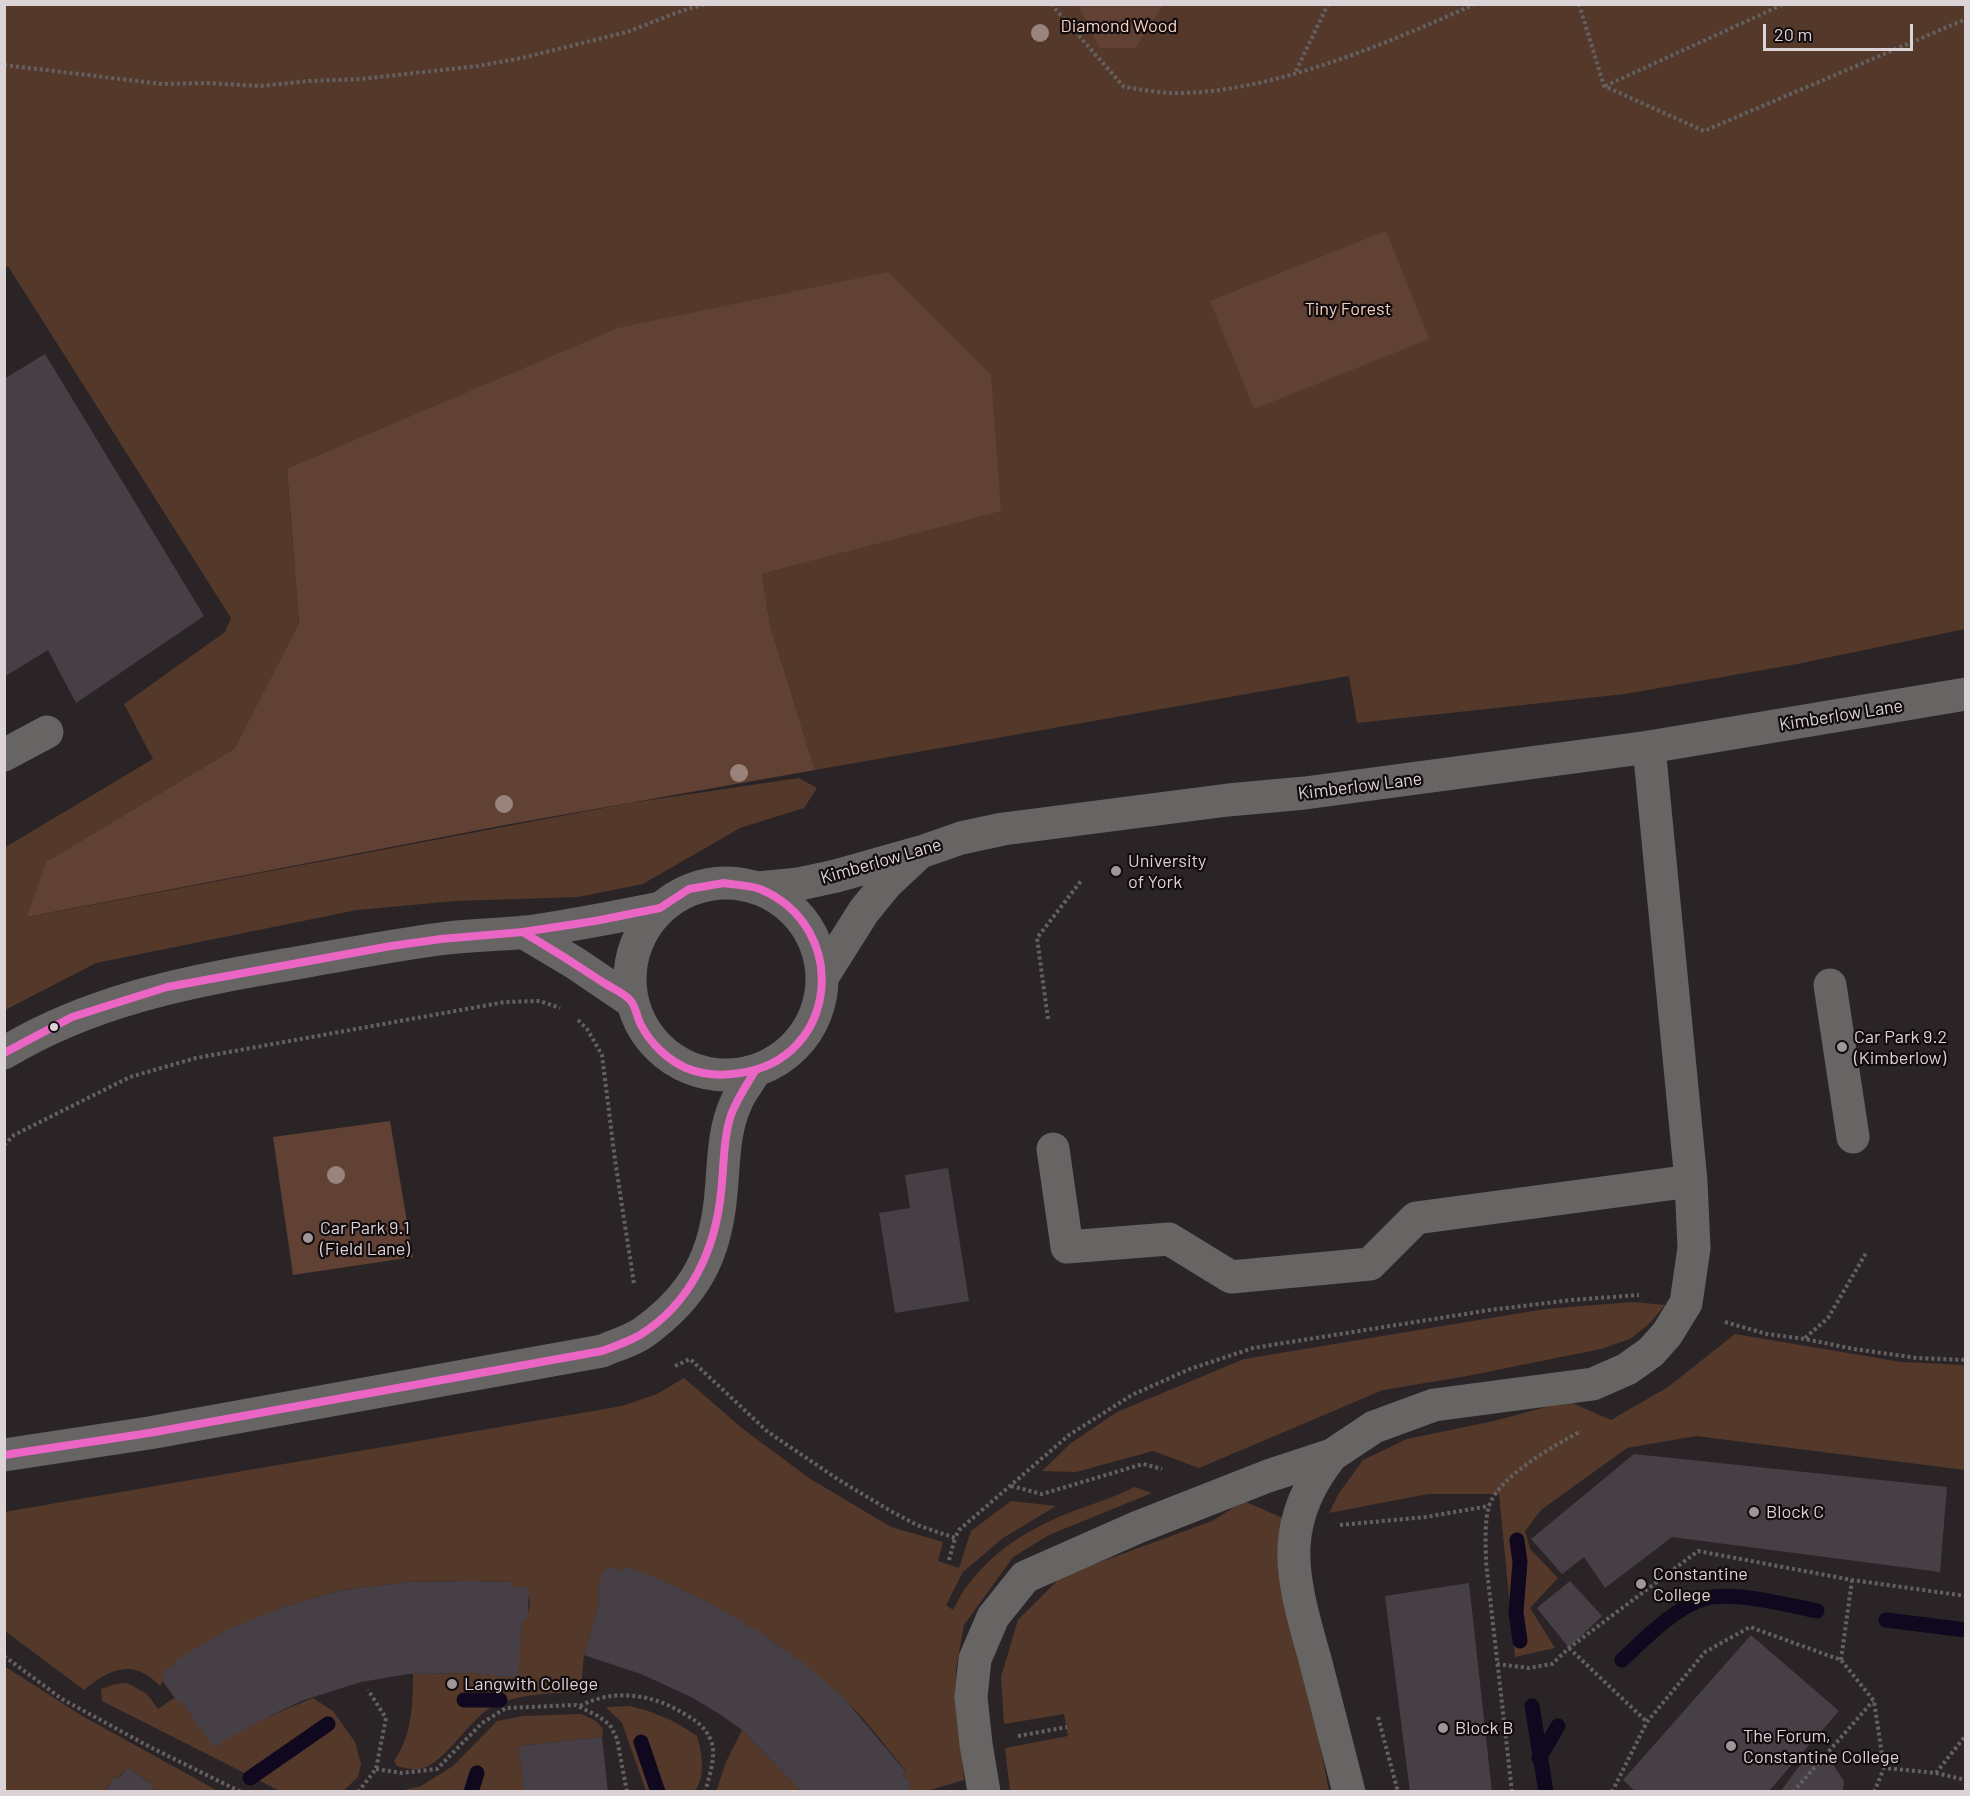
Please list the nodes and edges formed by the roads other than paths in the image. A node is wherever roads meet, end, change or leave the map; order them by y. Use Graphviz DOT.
graph roads {
  1 [pos="1965,694"];
  2 [pos="47,732"];
  3 [pos="1649,747"];
  4 [pos="4,755"];
  5 [pos="921,852"];
  6 [pos="758,888"];
  7 [pos="660,908"];
  8 [pos="523,932"];
  9 [pos="823,976"];
  10 [pos="1830,986"];
  11 [pos="631,1001"];
  12 [pos="4,1053"];
  13 [pos="755,1071"];
  14 [pos="1853,1137"];
  15 [pos="1053,1149"];
  16 [pos="1691,1181"];
  17 [pos="4,1455"];
  18 [pos="1332,1455"];
  19 [pos="984,1791"];
  20 [pos="1349,1791"];
  1 -- 3 [label="street, Kimberlow Lane"];
  2 -- 4 [label="street"];
  3 -- 5 [label="street, Kimberlow Lane"];
  3 -- 16 [label="street"];
  5 -- 6 [label="street, Kimberlow Lane"];
  5 -- 9 [label="street"];
  6 -- 7 [label="street"];
  6 -- 9 [label="street"];
  7 -- 8 [label="street"];
  7 -- 11 [label="street"];
  8 -- 11 [label="street"];
  8 -- 12 [label="street"];
  9 -- 13 [label="street"];
  10 -- 14 [label="street"];
  11 -- 13 [label="street"];
  13 -- 17 [label="street"];
  15 -- 16 [label="street"];
  16 -- 18 [label="street"];
  18 -- 19 [label="street"];
  18 -- 20 [label="street"];
}
